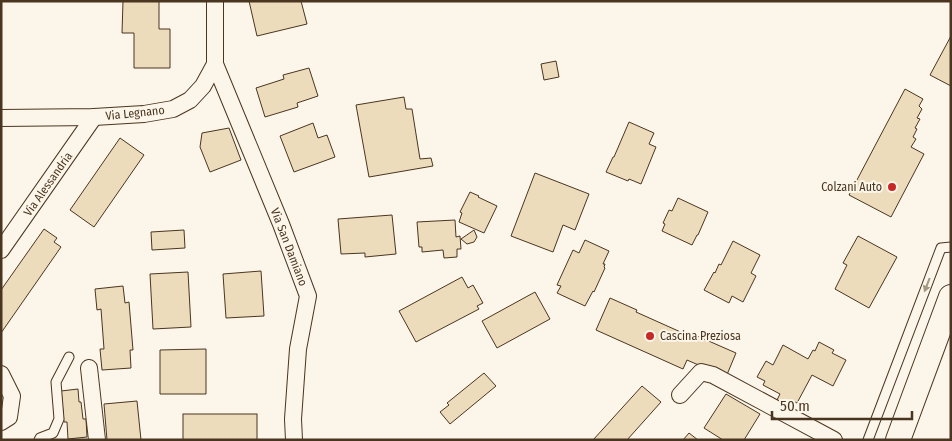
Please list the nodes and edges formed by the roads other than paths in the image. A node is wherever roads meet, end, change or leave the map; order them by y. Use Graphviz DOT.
graph roads {
  1 [pos="215,1"];
  2 [pos="215,64"];
  3 [pos="94,117"];
  4 [pos="1,118"];
  5 [pos="951,246"];
  6 [pos="1,250"];
  7 [pos="951,297"];
  8 [pos="69,357"];
  9 [pos="89,368"];
  10 [pos="1,374"];
  11 [pos="680,395"];
  12 [pos="1,422"];
  13 [pos="40,440"];
  14 [pos="97,440"];
  15 [pos="294,440"];
  16 [pos="834,440"];
  17 [pos="868,440"];
  18 [pos="898,440"];
  1 -- 2 [label="street, Via Legnano"];
  2 -- 3 [label="street, Via Legnano"];
  2 -- 15 [label="street, Via San Damiano"];
  3 -- 4 [label="street, Via Legnano"];
  3 -- 6 [label="street, Via Alessandria"];
  5 -- 17 [label="lane, one-way"];
  7 -- 18 [label="main road"];
  8 -- 13 [label="lane"];
  9 -- 14 [label="street"];
  10 -- 12 [label="street"];
  11 -- 16 [label="street"];
}
